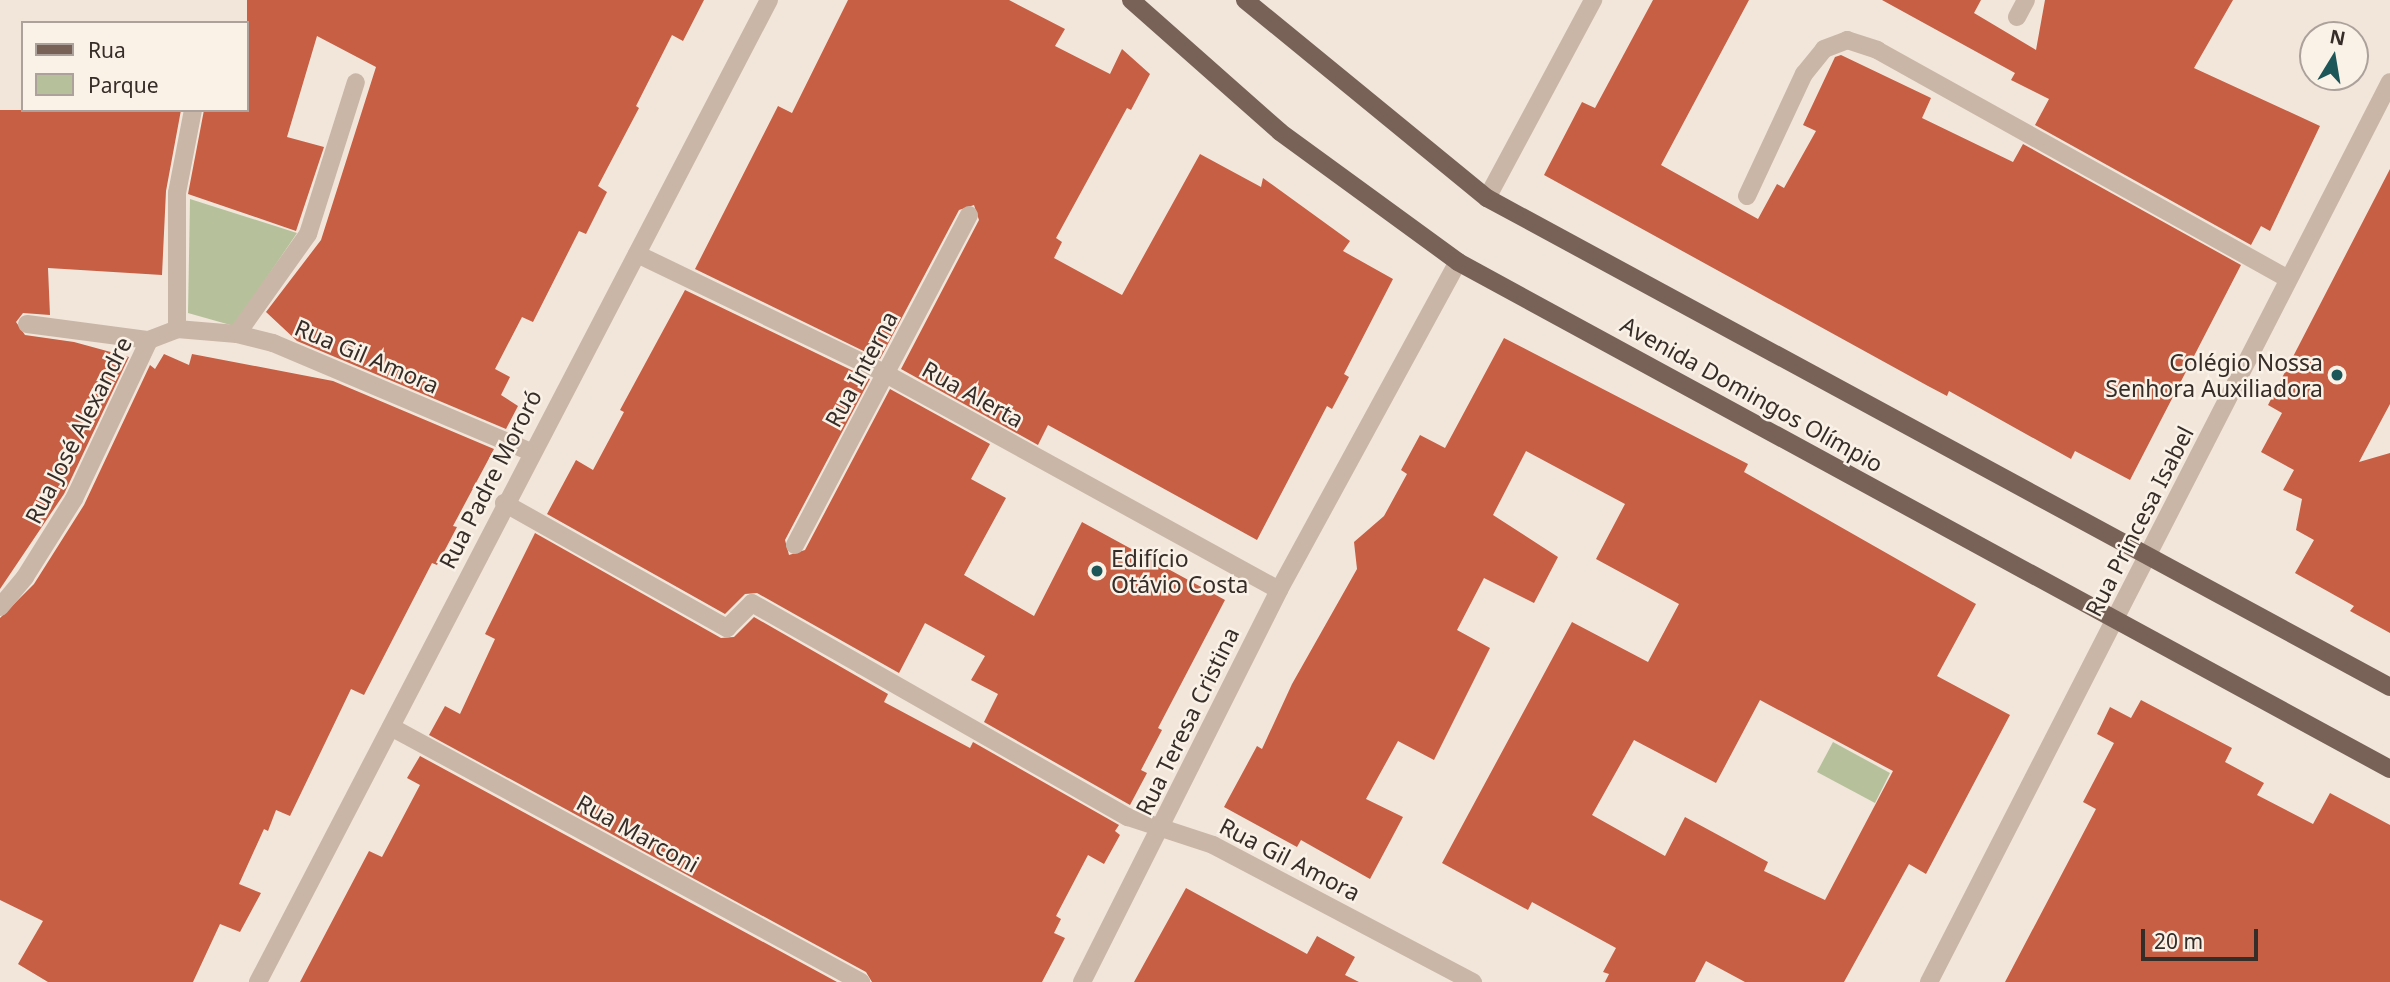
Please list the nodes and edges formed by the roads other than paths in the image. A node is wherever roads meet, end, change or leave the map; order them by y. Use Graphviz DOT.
graph roads {
  1 [pos="769,0"];
  2 [pos="1131,0"];
  3 [pos="1245,0"];
  4 [pos="1593,0"];
  5 [pos="2025,0"];
  6 [pos="2017,17"];
  7 [pos="356,82"];
  8 [pos="2390,82"];
  9 [pos="193,112"];
  10 [pos="1747,196"];
  11 [pos="1487,198"];
  12 [pos="969,215"];
  13 [pos="637,254"];
  14 [pos="1458,262"];
  15 [pos="2287,278"];
  16 [pos="27,324"];
  17 [pos="177,329"];
  18 [pos="237,334"];
  19 [pos="149,340"];
  20 [pos="886,374"];
  21 [pos="531,452"];
  22 [pos="504,503"];
  23 [pos="795,545"];
  24 [pos="2148,557"];
  25 [pos="1279,590"];
  26 [pos="0,607"];
  27 [pos="2116,619"];
  28 [pos="2390,687"];
  29 [pos="391,727"];
  30 [pos="2390,769"];
  31 [pos="1161,830"];
  32 [pos="258,982"];
  33 [pos="861,982"];
  34 [pos="1082,982"];
  35 [pos="1473,982"];
  36 [pos="1929,982"];
  1 -- 13 [label="street, Rua Padre Mororó"];
  2 -- 14 [label="main road, Avenida Domingos Olímpio"];
  3 -- 11 [label="main road, Avenida Domingos Olímpio"];
  4 -- 11 [label="street"];
  5 -- 6 [label="street"];
  7 -- 18 [label="street"];
  8 -- 15 [label="street, Rua Princesa Isabel"];
  9 -- 17 [label="street"];
  10 -- 15 [label="street"];
  11 -- 24 [label="main road, Avenida Domingos Olímpio"];
  12 -- 20 [label="street, Rua Interna"];
  13 -- 20 [label="street, Rua Alerta"];
  13 -- 21 [label="street, Rua Padre Mororó"];
  14 -- 25 [label="street, Rua Teresa Cristina"];
  14 -- 27 [label="main road, Avenida Domingos Olímpio"];
  15 -- 24 [label="street, Rua Princesa Isabel"];
  16 -- 19 [label="street"];
  17 -- 18 [label="street, Rua Gil Amora"];
  17 -- 19 [label="street, Rua José Alexandre"];
  18 -- 21 [label="street, Rua Gil Amora"];
  19 -- 26 [label="street, Rua José Alexandre"];
  20 -- 23 [label="street, Rua Interna"];
  20 -- 25 [label="street, Rua Alerta"];
  21 -- 22 [label="street, Rua Padre Mororó"];
  22 -- 29 [label="street, Rua Padre Mororó"];
  22 -- 31 [label="street, Rua Gil Amora"];
  24 -- 27 [label="street, Rua Princesa Isabel"];
  24 -- 28 [label="main road, Avenida Domingos Olímpio"];
  25 -- 31 [label="street, Rua Teresa Cristina"];
  27 -- 30 [label="main road, Avenida Domingos Olímpio"];
  27 -- 36 [label="street, Rua Princesa Isabel"];
  29 -- 32 [label="street, Rua Padre Mororó"];
  29 -- 33 [label="street, Rua Marconi"];
  31 -- 34 [label="street, Rua Teresa Cristina"];
  31 -- 35 [label="street, Rua Gil Amora"];
}
